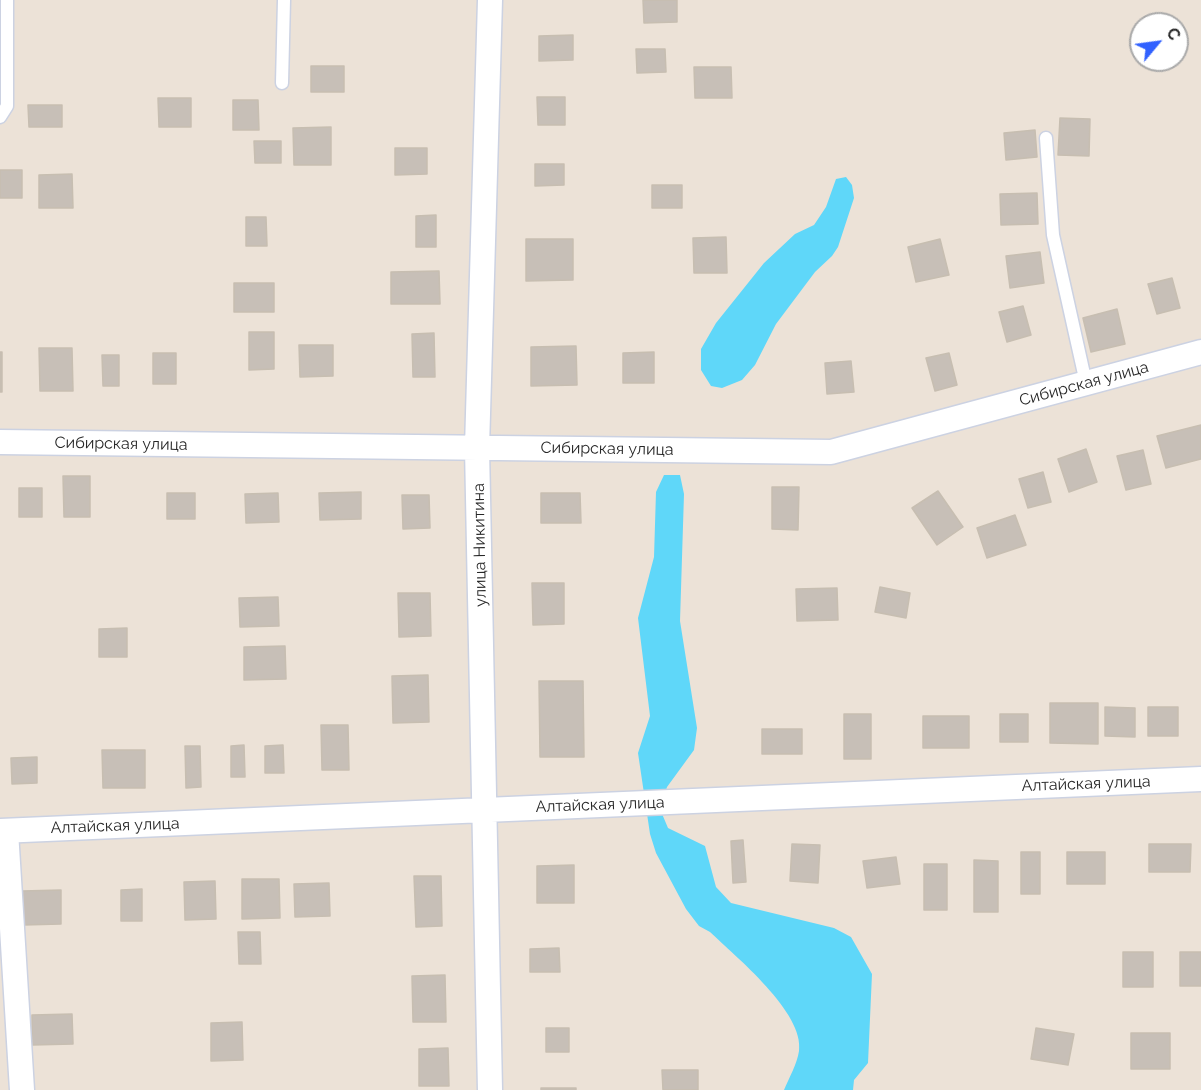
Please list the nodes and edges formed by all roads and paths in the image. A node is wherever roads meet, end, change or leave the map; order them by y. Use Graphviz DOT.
graph roads {
  1 [pos="7,0"];
  2 [pos="284,0"];
  3 [pos="490,0"];
  4 [pos="282,83"];
  5 [pos="0,117"];
  6 [pos="1046,138"];
  7 [pos="1201,352"];
  8 [pos="1086,383"];
  9 [pos="0,442"];
  10 [pos="477,448"];
  11 [pos="1201,779"];
  12 [pos="486,810"];
  13 [pos="3,831"];
  14 [pos="22,1090"];
  15 [pos="490,1090"];
  1 -- 5 [label="lane"];
  2 -- 4 [label="lane"];
  3 -- 10 [label="street, улица Никитина"];
  6 -- 8 [label="lane"];
  7 -- 8 [label="street, Сибирская улица"];
  8 -- 10 [label="street, Сибирская улица"];
  9 -- 10 [label="street, Сибирская улица"];
  10 -- 12 [label="street, улица Никитина"];
  11 -- 12 [label="street, Алтайская улица"];
  12 -- 13 [label="street, Алтайская улица"];
  12 -- 15 [label="street, улица Никитина"];
  13 -- 14 [label="street"];
}
